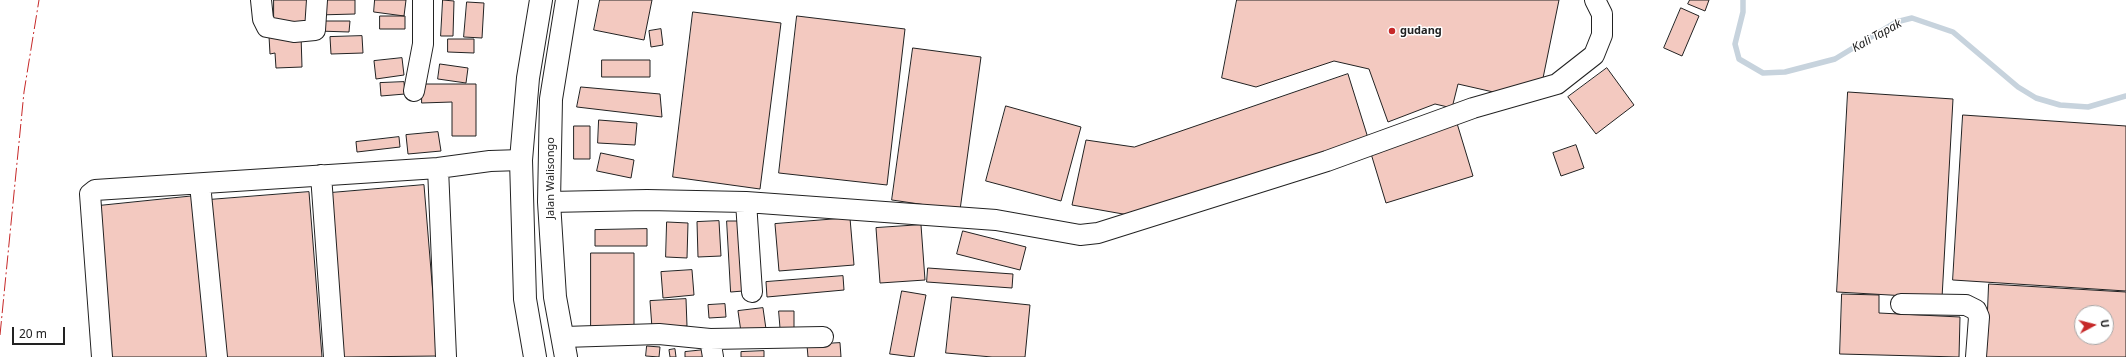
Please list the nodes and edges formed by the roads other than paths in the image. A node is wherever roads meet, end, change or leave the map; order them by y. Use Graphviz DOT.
graph roads {
  1 [pos="261,0"];
  2 [pos="317,0"];
  3 [pos="423,0"];
  4 [pos="542,0"];
  5 [pos="567,0"];
  6 [pos="1595,0"];
  7 [pos="414,91"];
  8 [pos="521,160"];
  9 [pos="438,168"];
  10 [pos="321,175"];
  11 [pos="200,184"];
  12 [pos="549,202"];
  13 [pos="746,202"];
  14 [pos="752,292"];
  15 [pos="1901,304"];
  16 [pos="823,338"];
  17 [pos="565,347"];
  18 [pos="711,348"];
  19 [pos="102,357"];
  20 [pos="217,357"];
  21 [pos="334,357"];
  22 [pos="446,357"];
  23 [pos="535,357"];
  24 [pos="1976,357"];
  1 -- 2 [label="street"];
  3 -- 7 [label="street"];
  4 -- 8 [label="highway"];
  5 -- 12 [label="highway, Jalan Walisongo"];
  6 -- 13 [label="street"];
  8 -- 9 [label="street"];
  8 -- 23 [label="highway"];
  9 -- 10 [label="street"];
  9 -- 22 [label="street"];
  10 -- 11 [label="street"];
  10 -- 21 [label="street"];
  11 -- 19 [label="street"];
  11 -- 20 [label="street"];
  12 -- 13 [label="street"];
  12 -- 17 [label="highway, Jalan Walisongo"];
  13 -- 14 [label="street"];
  15 -- 24 [label="street"];
  16 -- 18 [label="street"];
  17 -- 18 [label="street"];
}
